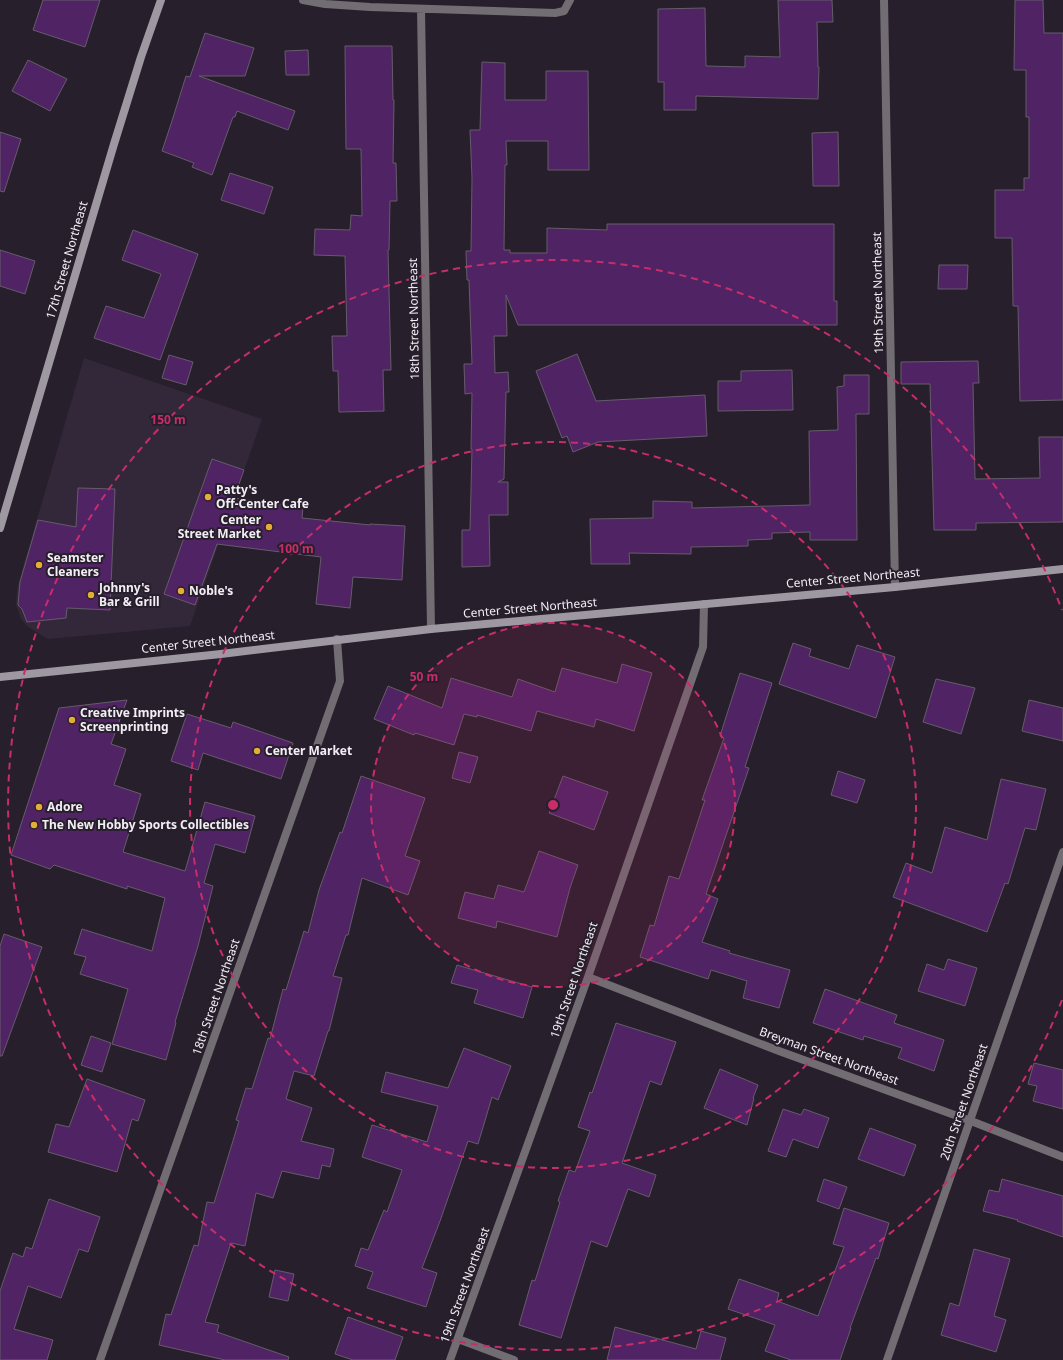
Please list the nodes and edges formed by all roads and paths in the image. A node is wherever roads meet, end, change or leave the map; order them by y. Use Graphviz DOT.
graph roads {
  1 [pos="161,0"];
  2 [pos="303,0"];
  3 [pos="570,0"];
  4 [pos="884,0"];
  5 [pos="421,9"];
  6 [pos="0,528"];
  7 [pos="1063,569"];
  8 [pos="895,586"];
  9 [pos="704,604"];
  10 [pos="430,629"];
  11 [pos="337,639"];
  12 [pos="0,677"];
  13 [pos="1063,852"];
  14 [pos="588,977"];
  15 [pos="971,1121"];
  16 [pos="1063,1157"];
  17 [pos="458,1339"];
  18 [pos="100,1360"];
  19 [pos="450,1360"];
  20 [pos="514,1360"];
  21 [pos="887,1360"];
  1 -- 6 [label="main road, 17th Street Northeast"];
  2 -- 5 [label="street"];
  3 -- 5 [label="street"];
  4 -- 8 [label="street, 19th Street Northeast"];
  5 -- 10 [label="street, 18th Street Northeast"];
  7 -- 8 [label="main road, Center Street Northeast"];
  8 -- 9 [label="main road, Center Street Northeast"];
  9 -- 10 [label="main road, Center Street Northeast"];
  9 -- 14 [label="street, 19th Street Northeast"];
  10 -- 11 [label="main road, Center Street Northeast"];
  11 -- 12 [label="main road, Center Street Northeast"];
  11 -- 18 [label="street, 18th Street Northeast"];
  13 -- 15 [label="street, 20th Street Northeast"];
  14 -- 15 [label="street, Breyman Street Northeast"];
  14 -- 17 [label="street, 19th Street Northeast"];
  15 -- 16 [label="street, Breyman Street Northeast"];
  15 -- 21 [label="street, 20th Street Northeast"];
  17 -- 19 [label="street, 19th Street Northeast"];
  17 -- 20 [label="street"];
}
